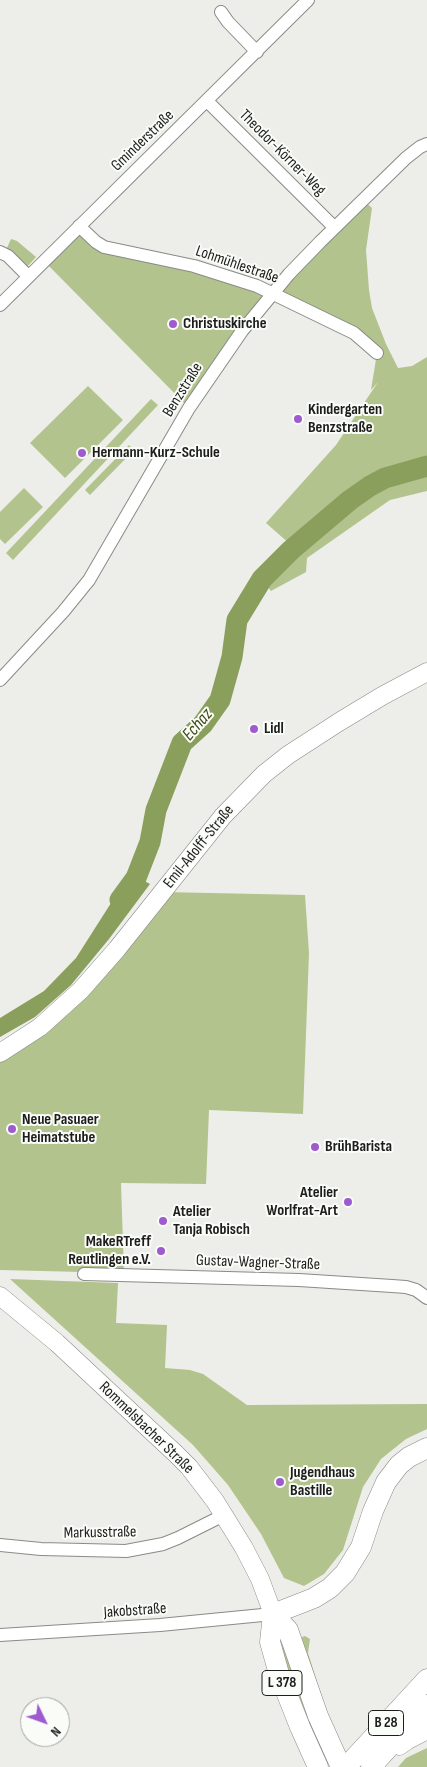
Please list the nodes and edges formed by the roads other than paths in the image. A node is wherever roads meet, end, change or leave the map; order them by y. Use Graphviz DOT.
graph roads {
  1 [pos="308,0"];
  2 [pos="222,12"];
  3 [pos="257,52"];
  4 [pos="207,101"];
  5 [pos="427,144"];
  6 [pos="79,226"];
  7 [pos="334,227"];
  8 [pos="0,252"];
  9 [pos="28,276"];
  10 [pos="273,294"];
  11 [pos="0,305"];
  12 [pos="378,354"];
  13 [pos="426,672"];
  14 [pos="1,675"];
  15 [pos="0,1053"];
  16 [pos="84,1274"];
  17 [pos="0,1296"];
  18 [pos="427,1298"];
  19 [pos="427,1448"];
  20 [pos="224,1515"];
  21 [pos="0,1545"];
  22 [pos="273,1614"];
  23 [pos="0,1635"];
  24 [pos="427,1679"];
  25 [pos="427,1705"];
  26 [pos="427,1729"];
  27 [pos="314,1758"];
  28 [pos="341,1767"];
  29 [pos="346,1767"];
  30 [pos="372,1767"];
  1 -- 3 [label="street, Gminderstraße"];
  2 -- 3 [label="street"];
  3 -- 4 [label="street, Gminderstraße"];
  4 -- 6 [label="street, Gminderstraße"];
  4 -- 7 [label="street, Theodor-Körner-Weg"];
  5 -- 7 [label="street, Benzstraße"];
  6 -- 9 [label="street, Gminderstraße"];
  6 -- 10 [label="street, Lohmühlestraße"];
  7 -- 10 [label="street, Benzstraße"];
  8 -- 9 [label="street"];
  9 -- 11 [label="street, Gminderstraße"];
  10 -- 12 [label="street, Lohmühlestraße"];
  10 -- 14 [label="street, Benzstraße"];
  13 -- 15 [label="street, Emil-Adolff-Straße"];
  16 -- 18 [label="street, Gustav-Wagner-Straße"];
  17 -- 20 [label="street, Rommelsbacher Straße"];
  19 -- 22 [label="main road"];
  20 -- 21 [label="street, Markusstraße"];
  20 -- 22 [label="street, Rommelsbacher Straße"];
  22 -- 23 [label="street, Jakobstraße"];
  22 -- 27 [label="main road, Rommelsbacher Straße / L 378"];
  22 -- 28 [label="main road, Rommelsbacher Straße / L 378"];
  24 -- 29 [label="main road, B 28"];
  25 -- 30 [label="main road, B 28"];
  26 -- 30 [label="main road"];
}
